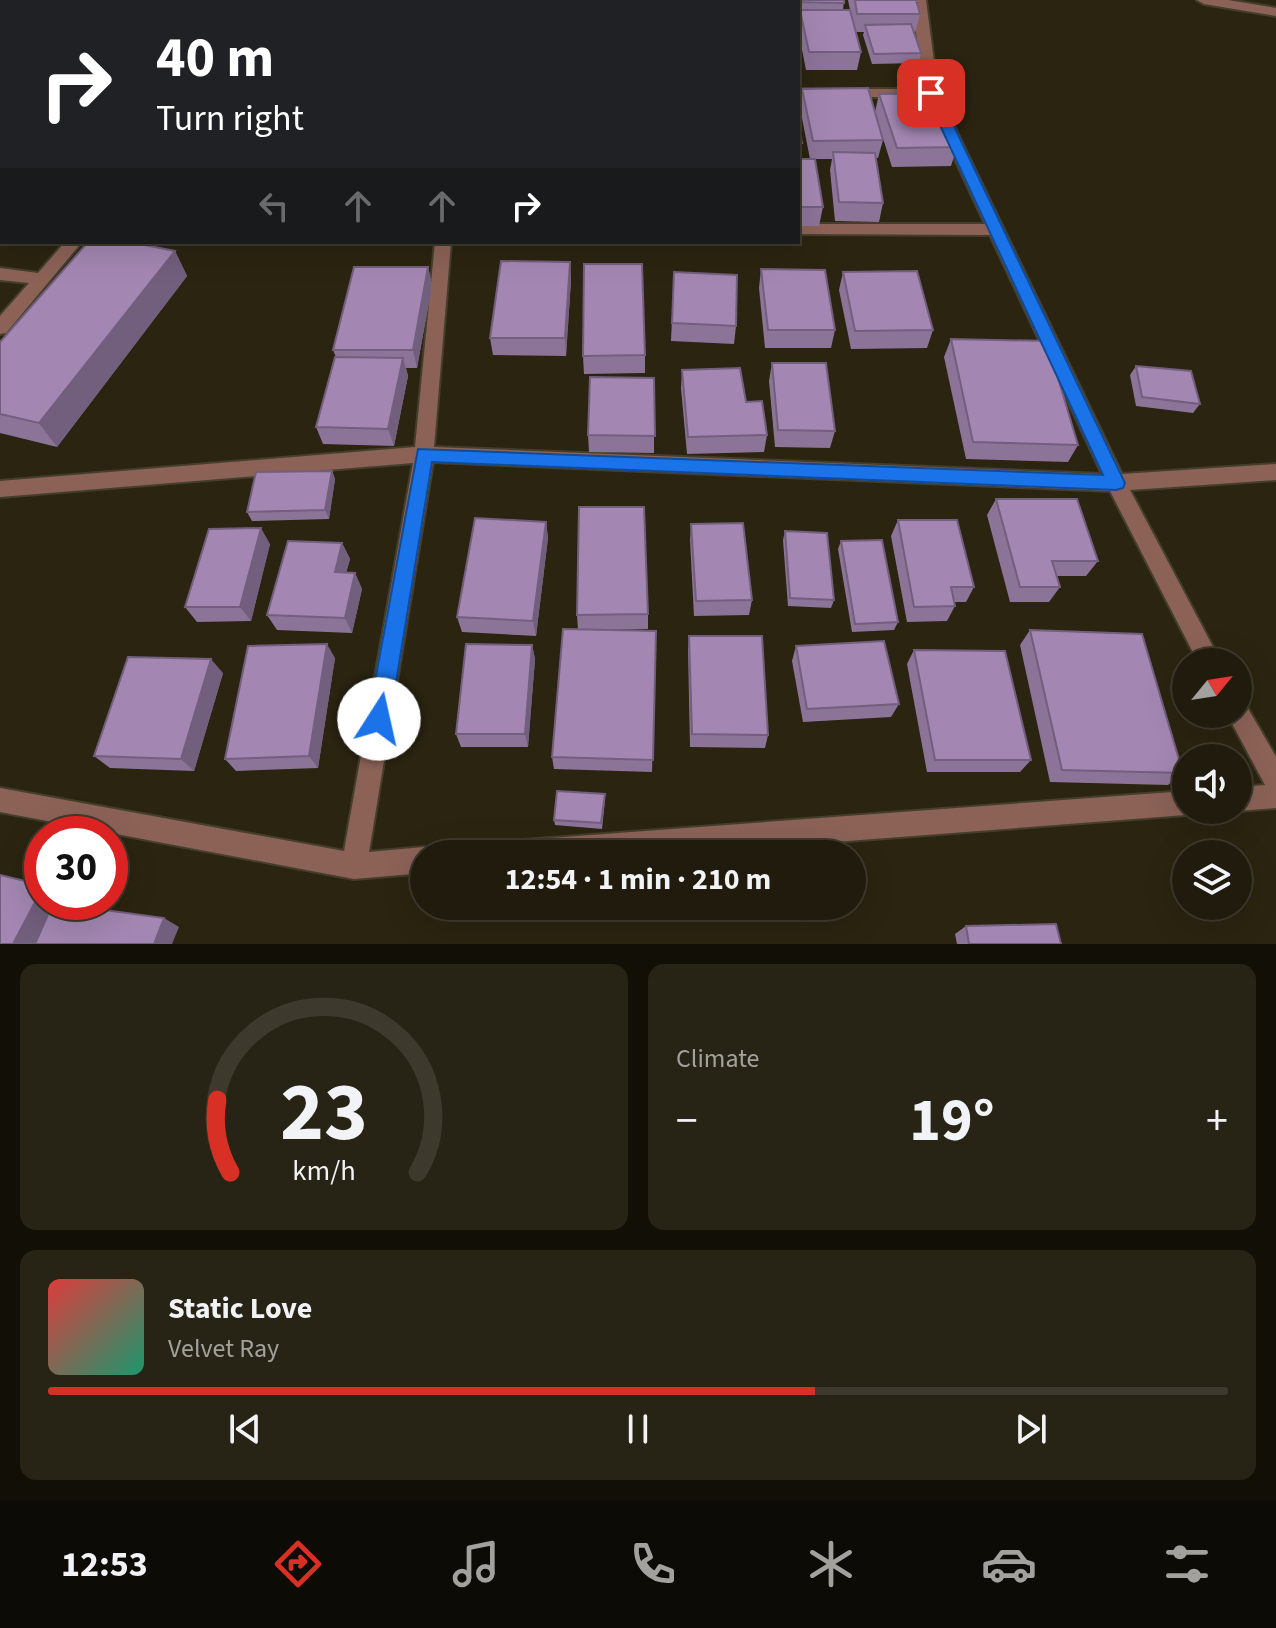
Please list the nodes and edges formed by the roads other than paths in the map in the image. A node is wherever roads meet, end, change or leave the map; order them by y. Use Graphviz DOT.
graph roads {
  1 [pos="919,0"];
  2 [pos="1204,0"];
  3 [pos="1276,12"];
  4 [pos="800,93"];
  5 [pos="931,93"];
  6 [pos="800,229"];
  7 [pos="996,230"];
  8 [pos="72,244"];
  9 [pos="443,244"];
  10 [pos="0,274"];
  11 [pos="42,279"];
  12 [pos="0,328"];
  13 [pos="424,454"];
  14 [pos="1276,472"];
  15 [pos="1116,483"];
  16 [pos="0,489"];
  17 [pos="1202,648"];
  18 [pos="1246,728"];
  19 [pos="1276,781"];
  20 [pos="1276,796"];
  21 [pos="1252,798"];
  22 [pos="0,800"];
  23 [pos="1172,804"];
  24 [pos="696,840"];
  25 [pos="410,861"];
  26 [pos="354,866"];
  1 -- 5 [label="street"];
  2 -- 3 [label="street"];
  4 -- 5 [label="street"];
  5 -- 7 [label="street"];
  6 -- 7 [label="street"];
  7 -- 15 [label="street"];
  8 -- 11 [label="street"];
  9 -- 13 [label="street"];
  10 -- 11 [label="street"];
  11 -- 12 [label="street"];
  13 -- 15 [label="street"];
  13 -- 16 [label="street"];
  13 -- 26 [label="street"];
  14 -- 15 [label="street"];
  15 -- 17 [label="street"];
  18 -- 19 [label="street"];
  20 -- 21 [label="street"];
  22 -- 26 [label="street"];
  23 -- 24 [label="street"];
  25 -- 26 [label="street"];
}
